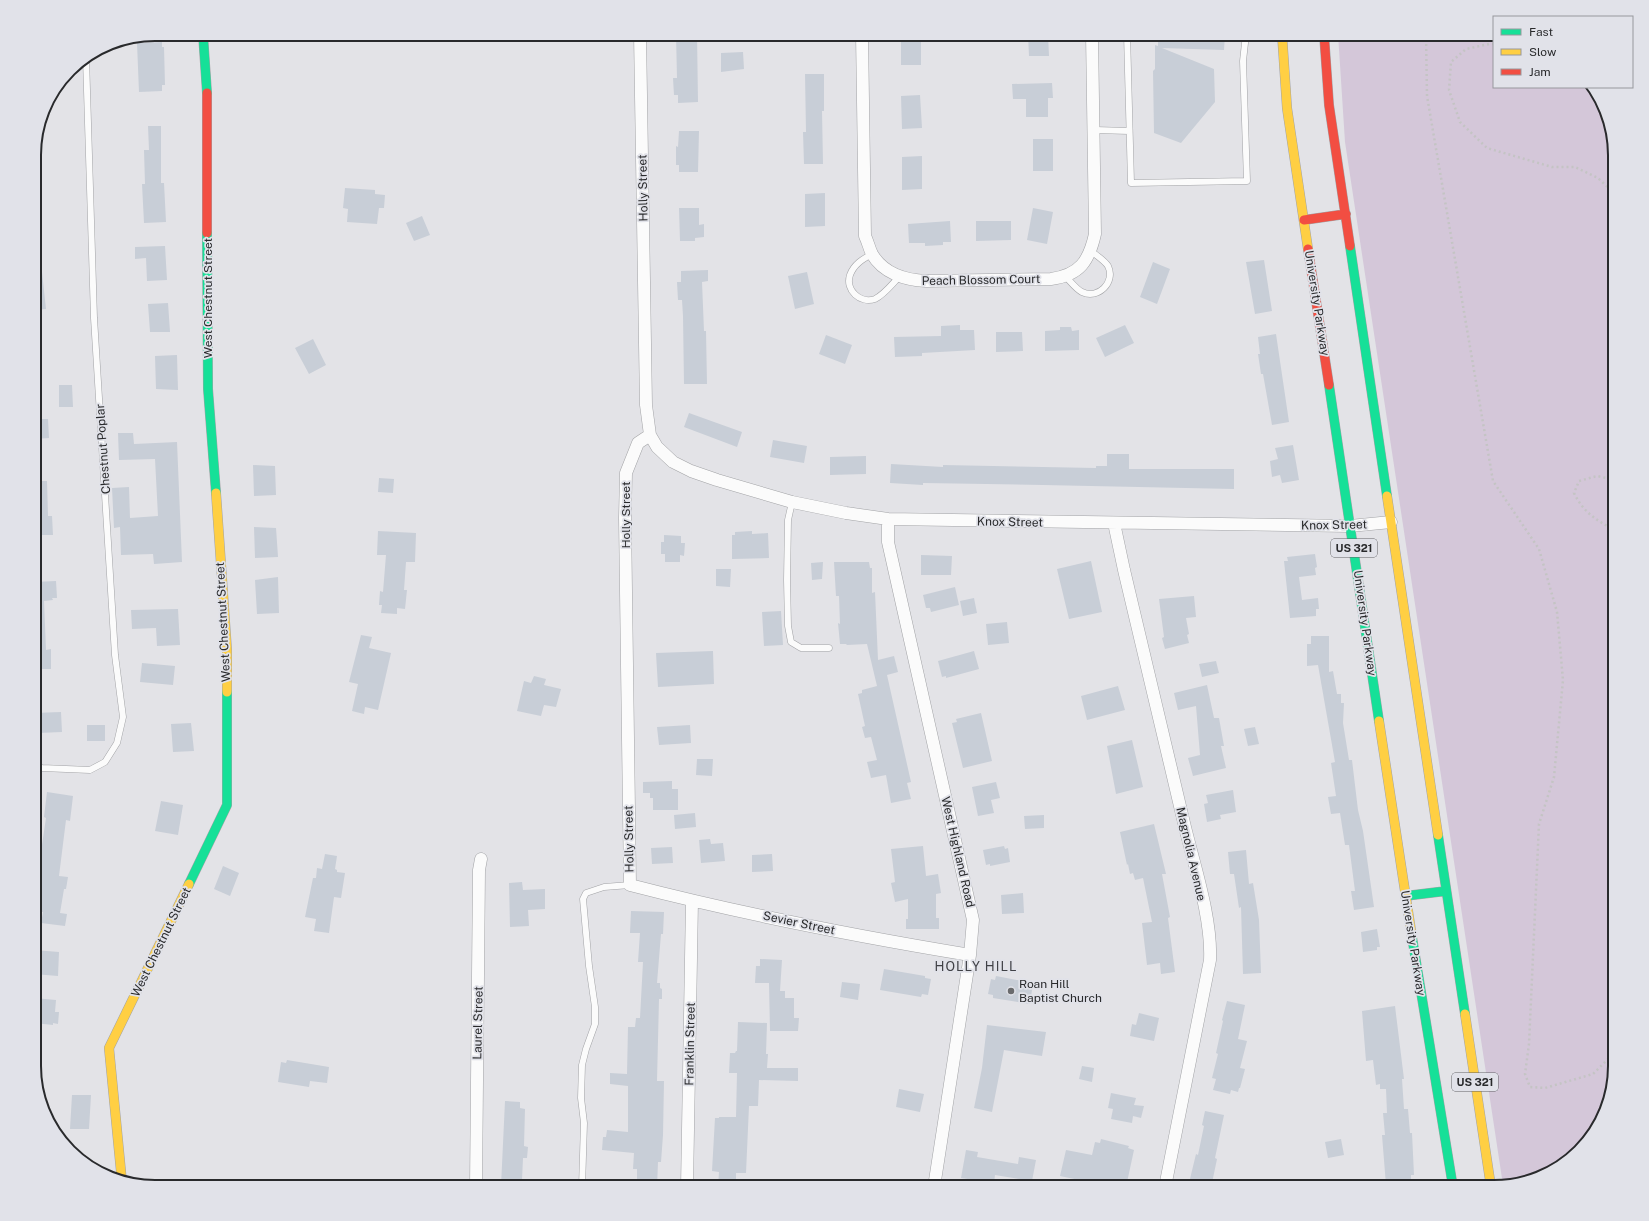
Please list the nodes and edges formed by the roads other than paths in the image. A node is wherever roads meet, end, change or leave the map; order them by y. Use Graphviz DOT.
graph roads {
  1 [pos="203,41"];
  2 [pos="640,41"];
  3 [pos="862,41"];
  4 [pos="1092,41"];
  5 [pos="1127,41"];
  6 [pos="1245,41"];
  7 [pos="1282,41"];
  8 [pos="1324,41"];
  9 [pos="86,64"];
  10 [pos="1094,130"];
  11 [pos="1129,131"];
  12 [pos="1346,214"];
  13 [pos="1304,220"];
  14 [pos="1091,251"];
  15 [pos="872,254"];
  16 [pos="900,276"];
  17 [pos="1066,277"];
  18 [pos="650,435"];
  19 [pos="792,502"];
  20 [pos="888,519"];
  21 [pos="1391,522"];
  22 [pos="1114,523"];
  23 [pos="1350,526"];
  24 [pos="829,648"];
  25 [pos="41,766"];
  26 [pos="481,859"];
  27 [pos="630,885"];
  28 [pos="1446,891"];
  29 [pos="1405,896"];
  30 [pos="692,901"];
  31 [pos="970,954"];
  32 [pos="121,1175"];
  33 [pos="476,1180"];
  34 [pos="582,1180"];
  35 [pos="687,1180"];
  36 [pos="935,1180"];
  37 [pos="1166,1180"];
  38 [pos="1452,1180"];
  39 [pos="1490,1180"];
  1 -- 32 [label="main road, West Chestnut Street"];
  2 -- 18 [label="street, Holly Street"];
  3 -- 15 [label="street, Peach Blossom Court"];
  4 -- 10 [label="street"];
  5 -- 11 [label="lane"];
  6 -- 11 [label="lane"];
  7 -- 13 [label="main road, University Parkway / US 321"];
  8 -- 12 [label="main road, US 321"];
  9 -- 25 [label="lane, Chestnut Poplar"];
  10 -- 11 [label="lane"];
  10 -- 14 [label="street"];
  12 -- 13 [label="main road"];
  12 -- 21 [label="main road, US 321"];
  13 -- 23 [label="main road, University Parkway / US 321"];
  14 -- 17 [label="street"];
  14 -- 17 [label="lane"];
  15 -- 16 [label="street, Peach Blossom Court"];
  15 -- 16 [label="lane"];
  16 -- 17 [label="street, Peach Blossom Court"];
  18 -- 19 [label="street, Knox Street"];
  18 -- 27 [label="street, Holly Street"];
  19 -- 20 [label="street, Knox Street"];
  19 -- 24 [label="lane"];
  20 -- 22 [label="street, Knox Street"];
  20 -- 31 [label="street, West Highland Road"];
  21 -- 23 [label="street, Knox Street"];
  21 -- 28 [label="main road, US 321"];
  22 -- 23 [label="street, Knox Street"];
  22 -- 37 [label="street, Magnolia Avenue"];
  23 -- 29 [label="main road, University Parkway / US 321"];
  26 -- 33 [label="street, Laurel Street"];
  27 -- 30 [label="street, Sevier Street"];
  27 -- 34 [label="lane"];
  28 -- 29 [label="main road"];
  28 -- 39 [label="main road, US 321"];
  29 -- 38 [label="main road, University Parkway / US 321"];
  30 -- 31 [label="street, Sevier Street"];
  30 -- 35 [label="street, Franklin Street"];
  31 -- 36 [label="street, West Highland Road"];
}
